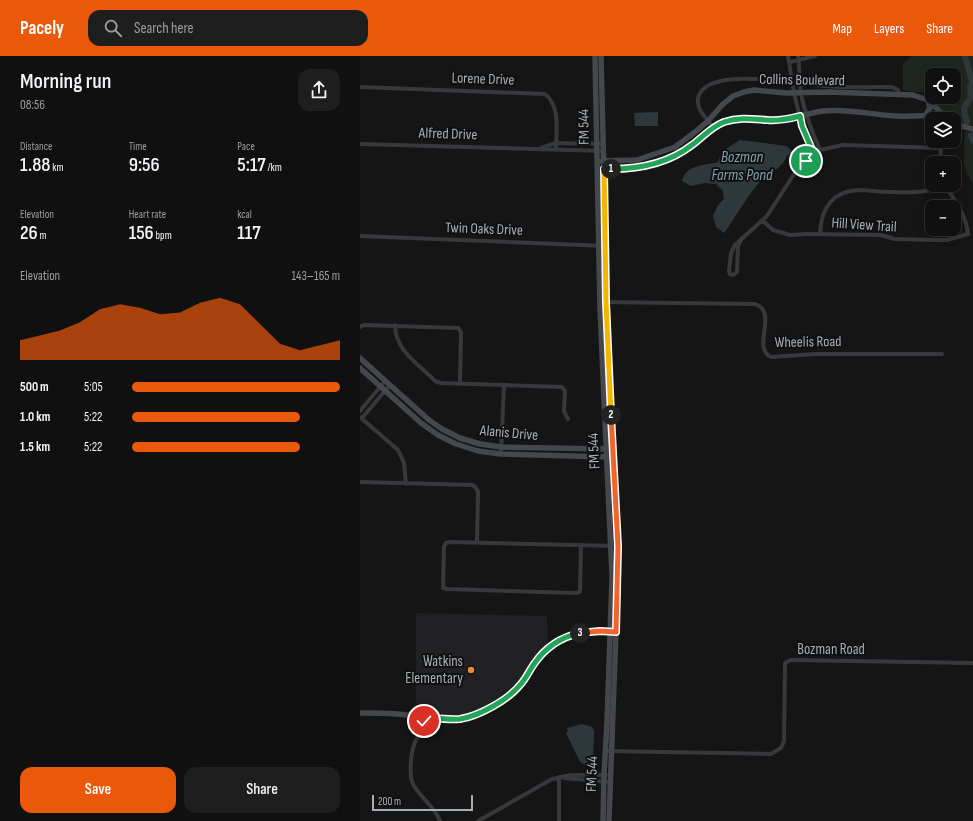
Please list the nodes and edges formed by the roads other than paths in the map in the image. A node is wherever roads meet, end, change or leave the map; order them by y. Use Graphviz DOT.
graph roads {
  1 [pos="595,56"];
  2 [pos="601,56"];
  3 [pos="788,56"];
  4 [pos="815,56"];
  5 [pos="798,58"];
  6 [pos="790,62"];
  7 [pos="793,82"];
  8 [pos="800,84"];
  9 [pos="360,86"];
  10 [pos="798,92"];
  11 [pos="899,94"];
  12 [pos="925,99"];
  13 [pos="932,104"];
  14 [pos="941,112"];
  15 [pos="803,115"];
  16 [pos="925,116"];
  17 [pos="708,121"];
  18 [pos="961,126"];
  19 [pos="713,127"];
  20 [pos="973,130"];
  21 [pos="556,143"];
  22 [pos="360,144"];
  23 [pos="597,144"];
  24 [pos="603,144"];
  25 [pos="535,150"];
  26 [pos="556,150"];
  27 [pos="666,150"];
  28 [pos="820,150"];
  29 [pos="597,151"];
  30 [pos="604,152"];
  31 [pos="814,154"];
  32 [pos="941,156"];
  33 [pos="669,158"];
  34 [pos="597,161"];
  35 [pos="604,162"];
  36 [pos="597,169"];
  37 [pos="604,169"];
  38 [pos="925,191"];
  39 [pos="948,192"];
  40 [pos="762,221"];
  41 [pos="820,234"];
  42 [pos="360,236"];
  43 [pos="742,238"];
  44 [pos="599,246"];
  45 [pos="606,246"];
  46 [pos="603,302"];
  47 [pos="395,325"];
  48 [pos="360,326"];
  49 [pos="942,354"];
  50 [pos="360,358"];
  51 [pos="360,368"];
  52 [pos="385,381"];
  53 [pos="460,383"];
  54 [pos="390,385"];
  55 [pos="504,385"];
  56 [pos="380,386"];
  57 [pos="385,391"];
  58 [pos="360,411"];
  59 [pos="361,418"];
  60 [pos="568,419"];
  61 [pos="502,447"];
  62 [pos="606,449"];
  63 [pos="612,449"];
  64 [pos="501,454"];
  65 [pos="606,456"];
  66 [pos="612,457"];
  67 [pos="360,482"];
  68 [pos="406,484"];
  69 [pos="477,542"];
  70 [pos="581,545"];
  71 [pos="614,546"];
  72 [pos="614,632"];
  73 [pos="973,664"];
  74 [pos="360,713"];
  75 [pos="424,717"];
  76 [pos="605,752"];
  77 [pos="612,752"];
  78 [pos="604,774"];
  79 [pos="610,775"];
  80 [pos="559,777"];
  81 [pos="607,781"];
  82 [pos="440,821"];
  83 [pos="478,821"];
  84 [pos="559,821"];
  85 [pos="603,821"];
  86 [pos="609,821"];
  1 -- 23 [label="main road, FM 544"];
  2 -- 24 [label="main road, FM 544"];
  3 -- 6 [label="street"];
  4 -- 5 [label="street"];
  5 -- 6 [label="street"];
  5 -- 8 [label="street"];
  6 -- 7 [label="street"];
  7 -- 8 [label="street"];
  7 -- 10 [label="street"];
  7 -- 17 [label="street"];
  8 -- 10 [label="street"];
  8 -- 11 [label="street"];
  9 -- 21 [label="street, Lorene Drive"];
  10 -- 11 [label="main road, Collins Boulevard"];
  10 -- 15 [label="street"];
  10 -- 17 [label="main road, Collins Boulevard"];
  11 -- 12 [label="main road, Collins Boulevard"];
  13 -- 14 [label="main road, Collins Boulevard"];
  15 -- 16 [label="main road, Collins Boulevard"];
  15 -- 19 [label="main road, Collins Boulevard"];
  15 -- 28 [label="street"];
  15 -- 31 [label="street"];
  17 -- 19 [label="street"];
  17 -- 27 [label="main road, Collins Boulevard"];
  18 -- 20 [label="main road"];
  19 -- 33 [label="main road, Collins Boulevard"];
  21 -- 23 [label="street, Alfred Drive"];
  21 -- 25 [label="street, Alfred Drive"];
  21 -- 26 [label="street, Lorene Drive"];
  22 -- 25 [label="street, Alfred Drive"];
  23 -- 24 [label="street, Alfred Drive"];
  23 -- 29 [label="main road, FM 544"];
  24 -- 30 [label="main road, FM 544"];
  25 -- 26 [label="street, Alfred Drive"];
  26 -- 29 [label="street, Alfred Drive"];
  27 -- 33 [label="main road"];
  27 -- 35 [label="main road, Collins Boulevard"];
  28 -- 31 [label="street"];
  28 -- 32 [label="street"];
  29 -- 30 [label="street, Alfred Drive"];
  29 -- 34 [label="main road, FM 544"];
  30 -- 35 [label="main road, FM 544"];
  31 -- 40 [label="street"];
  33 -- 37 [label="main road, Collins Boulevard"];
  34 -- 35 [label="main road, Collins Boulevard"];
  34 -- 36 [label="main road, FM 544"];
  35 -- 37 [label="main road, FM 544"];
  36 -- 37 [label="main road, Collins Boulevard"];
  36 -- 44 [label="main road, FM 544"];
  37 -- 45 [label="main road, FM 544"];
  38 -- 41 [label="street"];
  39 -- 41 [label="street, Hill View Trail"];
  40 -- 41 [label="street, Hill View Trail"];
  40 -- 43 [label="street"];
  42 -- 44 [label="street, Twin Oaks Drive"];
  43 -- 43 [label="street"];
  44 -- 45 [label="street, Twin Oaks Drive"];
  44 -- 46 [label="main road, FM 544"];
  45 -- 46 [label="main road, FM 544"];
  46 -- 49 [label="street, Wheelis Road"];
  46 -- 62 [label="main road, FM 544"];
  46 -- 63 [label="main road, FM 544"];
  47 -- 48 [label="street"];
  47 -- 53 [label="street"];
  47 -- 53 [label="street"];
  50 -- 52 [label="main road, Alanis Drive"];
  51 -- 56 [label="main road, Alanis Drive"];
  52 -- 54 [label="main road, Alanis Drive"];
  52 -- 56 [label="street"];
  53 -- 55 [label="street"];
  54 -- 57 [label="street"];
  54 -- 61 [label="main road, Alanis Drive"];
  55 -- 60 [label="street"];
  55 -- 61 [label="street"];
  56 -- 57 [label="main road, Alanis Drive"];
  56 -- 58 [label="street"];
  57 -- 59 [label="street"];
  57 -- 64 [label="main road, Alanis Drive"];
  59 -- 68 [label="street"];
  61 -- 62 [label="main road, Alanis Drive"];
  61 -- 64 [label="street"];
  62 -- 63 [label="main road, Alanis Drive"];
  62 -- 65 [label="main road, FM 544"];
  63 -- 66 [label="main road, FM 544"];
  64 -- 65 [label="main road, Alanis Drive"];
  65 -- 66 [label="main road, Alanis Drive"];
  65 -- 71 [label="main road, FM 544"];
  66 -- 71 [label="main road, FM 544"];
  67 -- 68 [label="street"];
  68 -- 69 [label="street"];
  69 -- 70 [label="street"];
  69 -- 70 [label="street"];
  70 -- 71 [label="street"];
  71 -- 72 [label="main road, FM 544"];
  72 -- 75 [label="main road"];
  72 -- 76 [label="main road, FM 544"];
  72 -- 77 [label="main road, FM 544"];
  73 -- 77 [label="street, Bozman Road"];
  74 -- 75 [label="main road"];
  75 -- 82 [label="street"];
  76 -- 77 [label="street, Bozman Road"];
  76 -- 78 [label="main road, FM 544"];
  77 -- 79 [label="main road, FM 544"];
  78 -- 79 [label="street"];
  78 -- 80 [label="street"];
  78 -- 81 [label="main road, FM 544"];
  79 -- 81 [label="main road, FM 544"];
  80 -- 81 [label="street"];
  80 -- 83 [label="street"];
  80 -- 84 [label="street"];
  81 -- 85 [label="main road, FM 544"];
  81 -- 86 [label="main road, FM 544"];
}
